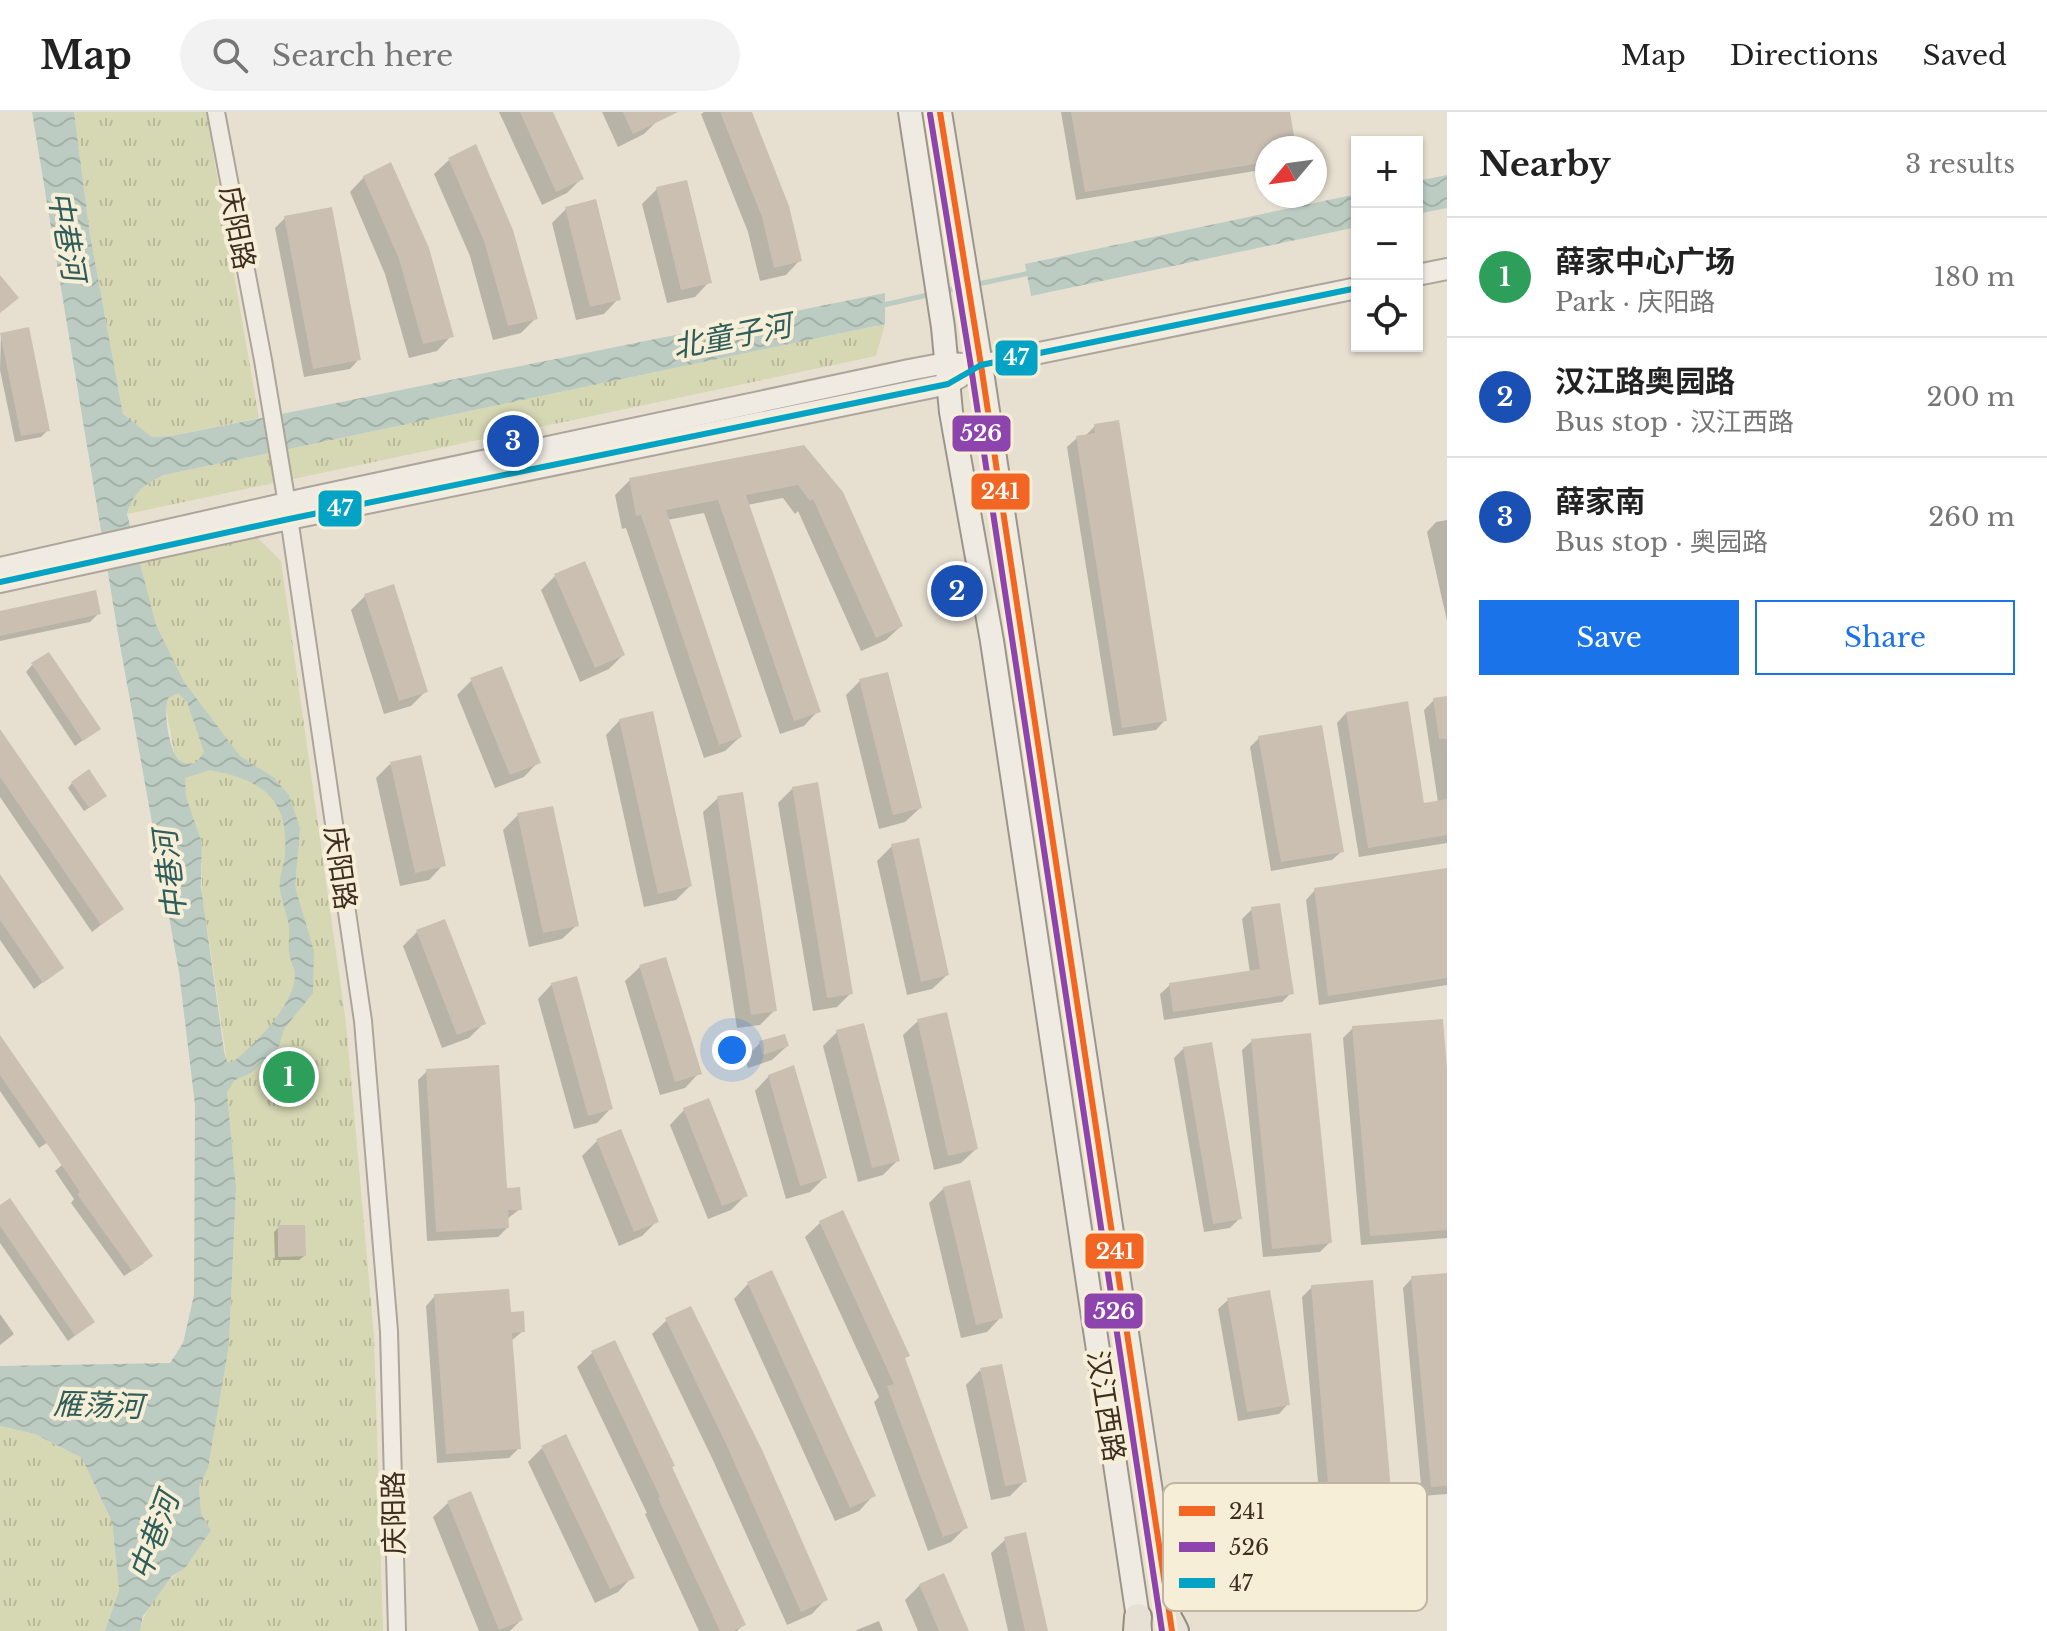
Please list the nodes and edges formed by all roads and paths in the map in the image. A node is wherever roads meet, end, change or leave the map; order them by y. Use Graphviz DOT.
graph roads {
  1 [pos="216,112"];
  2 [pos="910,112"];
  3 [pos="940,112"];
  4 [pos="1447,269"];
  5 [pos="1423,274"];
  6 [pos="1351,289"];
  7 [pos="981,365"];
  8 [pos="947,373"];
  9 [pos="288,511"];
  10 [pos="89,556"];
  11 [pos="0,568"];
  12 [pos="0,582"];
  13 [pos="1163,1562"];
  14 [pos="1138,1626"];
  15 [pos="397,1631"];
  1 -- 9 [label="street, 庆阳路"];
  2 -- 8 [label="main road, 汉江西路"];
  3 -- 7 [label="main road, 汉江西路"];
  4 -- 5 [label="street"];
  6 -- 7 [label="street"];
  7 -- 8 [label="street"];
  7 -- 13 [label="main road, 汉江西路"];
  8 -- 9 [label="street"];
  8 -- 14 [label="main road, 汉江西路"];
  9 -- 10 [label="street"];
  9 -- 15 [label="street, 庆阳路"];
  10 -- 11 [label="street"];
  10 -- 12 [label="street"];
}
